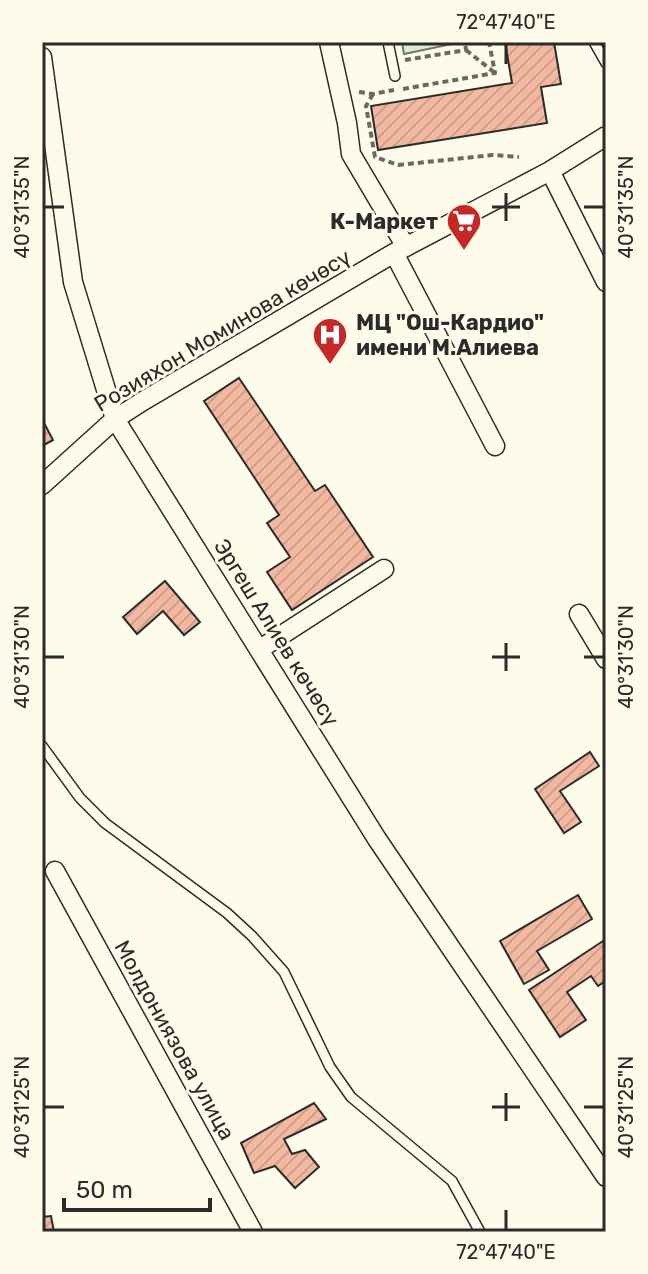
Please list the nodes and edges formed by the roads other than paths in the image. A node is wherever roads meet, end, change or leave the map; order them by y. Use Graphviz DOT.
graph roads {
  1 [pos="329,42"];
  2 [pos="388,42"];
  3 [pos="594,42"];
  4 [pos="42,57"];
  5 [pos="606,63"];
  6 [pos="395,76"];
  7 [pos="606,136"];
  8 [pos="550,171"];
  9 [pos="400,250"];
  10 [pos="606,282"];
  11 [pos="115,419"];
  12 [pos="495,446"];
  13 [pos="42,485"];
  14 [pos="384,569"];
  15 [pos="579,614"];
  16 [pos="260,649"];
  17 [pos="606,659"];
  18 [pos="42,746"];
  19 [pos="55,871"];
  20 [pos="606,1177"];
  21 [pos="253,1232"];
  22 [pos="480,1232"];
  1 -- 9 [label="street"];
  2 -- 6 [label="lane"];
  3 -- 5 [label="lane"];
  4 -- 11 [label="street, Эргеш Алиев көчөсү"];
  7 -- 8 [label="street, Розияхон Моминова көчөсү"];
  8 -- 9 [label="street, Розияхон Моминова көчөсү"];
  8 -- 10 [label="street"];
  9 -- 11 [label="street, Розияхон Моминова көчөсү"];
  9 -- 12 [label="street"];
  11 -- 13 [label="street, Розияхон Моминова көчөсү"];
  11 -- 16 [label="street, Эргеш Алиев көчөсү"];
  14 -- 16 [label="street"];
  15 -- 17 [label="street"];
  16 -- 20 [label="street, Эргеш Алиев көчөсү"];
  18 -- 22 [label="lane"];
  19 -- 21 [label="street, Молдониязова улица"];
}
